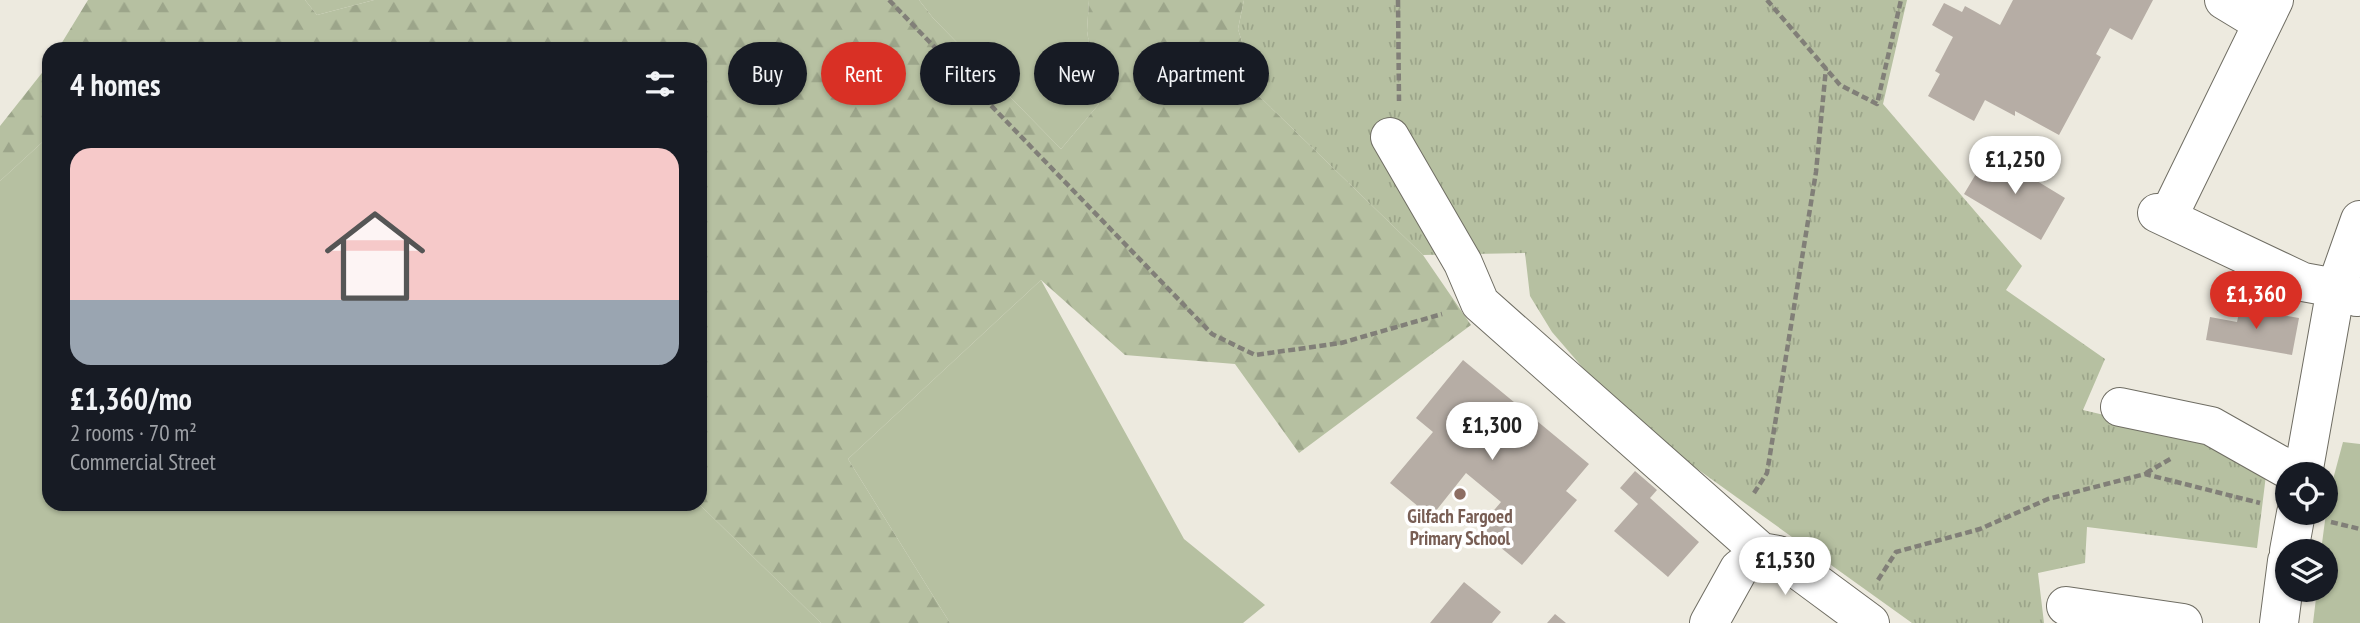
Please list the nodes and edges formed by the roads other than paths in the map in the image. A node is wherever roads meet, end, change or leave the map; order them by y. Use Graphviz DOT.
graph roads {
  1 [pos="2224,0"];
  2 [pos="2268,11"];
  3 [pos="1390,137"];
  4 [pos="2360,220"];
  5 [pos="2348,293"];
  6 [pos="2120,407"];
  7 [pos="2275,462"];
  8 [pos="2306,462"];
  9 [pos="1760,552"];
  10 [pos="2282,602"];
  11 [pos="2066,606"];
  12 [pos="1863,618"];
  13 [pos="1709,623"];
  14 [pos="2183,623"];
  15 [pos="2279,623"];
  1 -- 2 [label="street"];
  2 -- 5 [label="street"];
  3 -- 9 [label="street"];
  4 -- 5 [label="street"];
  5 -- 8 [label="street"];
  6 -- 7 [label="street"];
  9 -- 12 [label="street"];
  9 -- 13 [label="street"];
  10 -- 15 [label="street"];
  11 -- 14 [label="street"];
}
